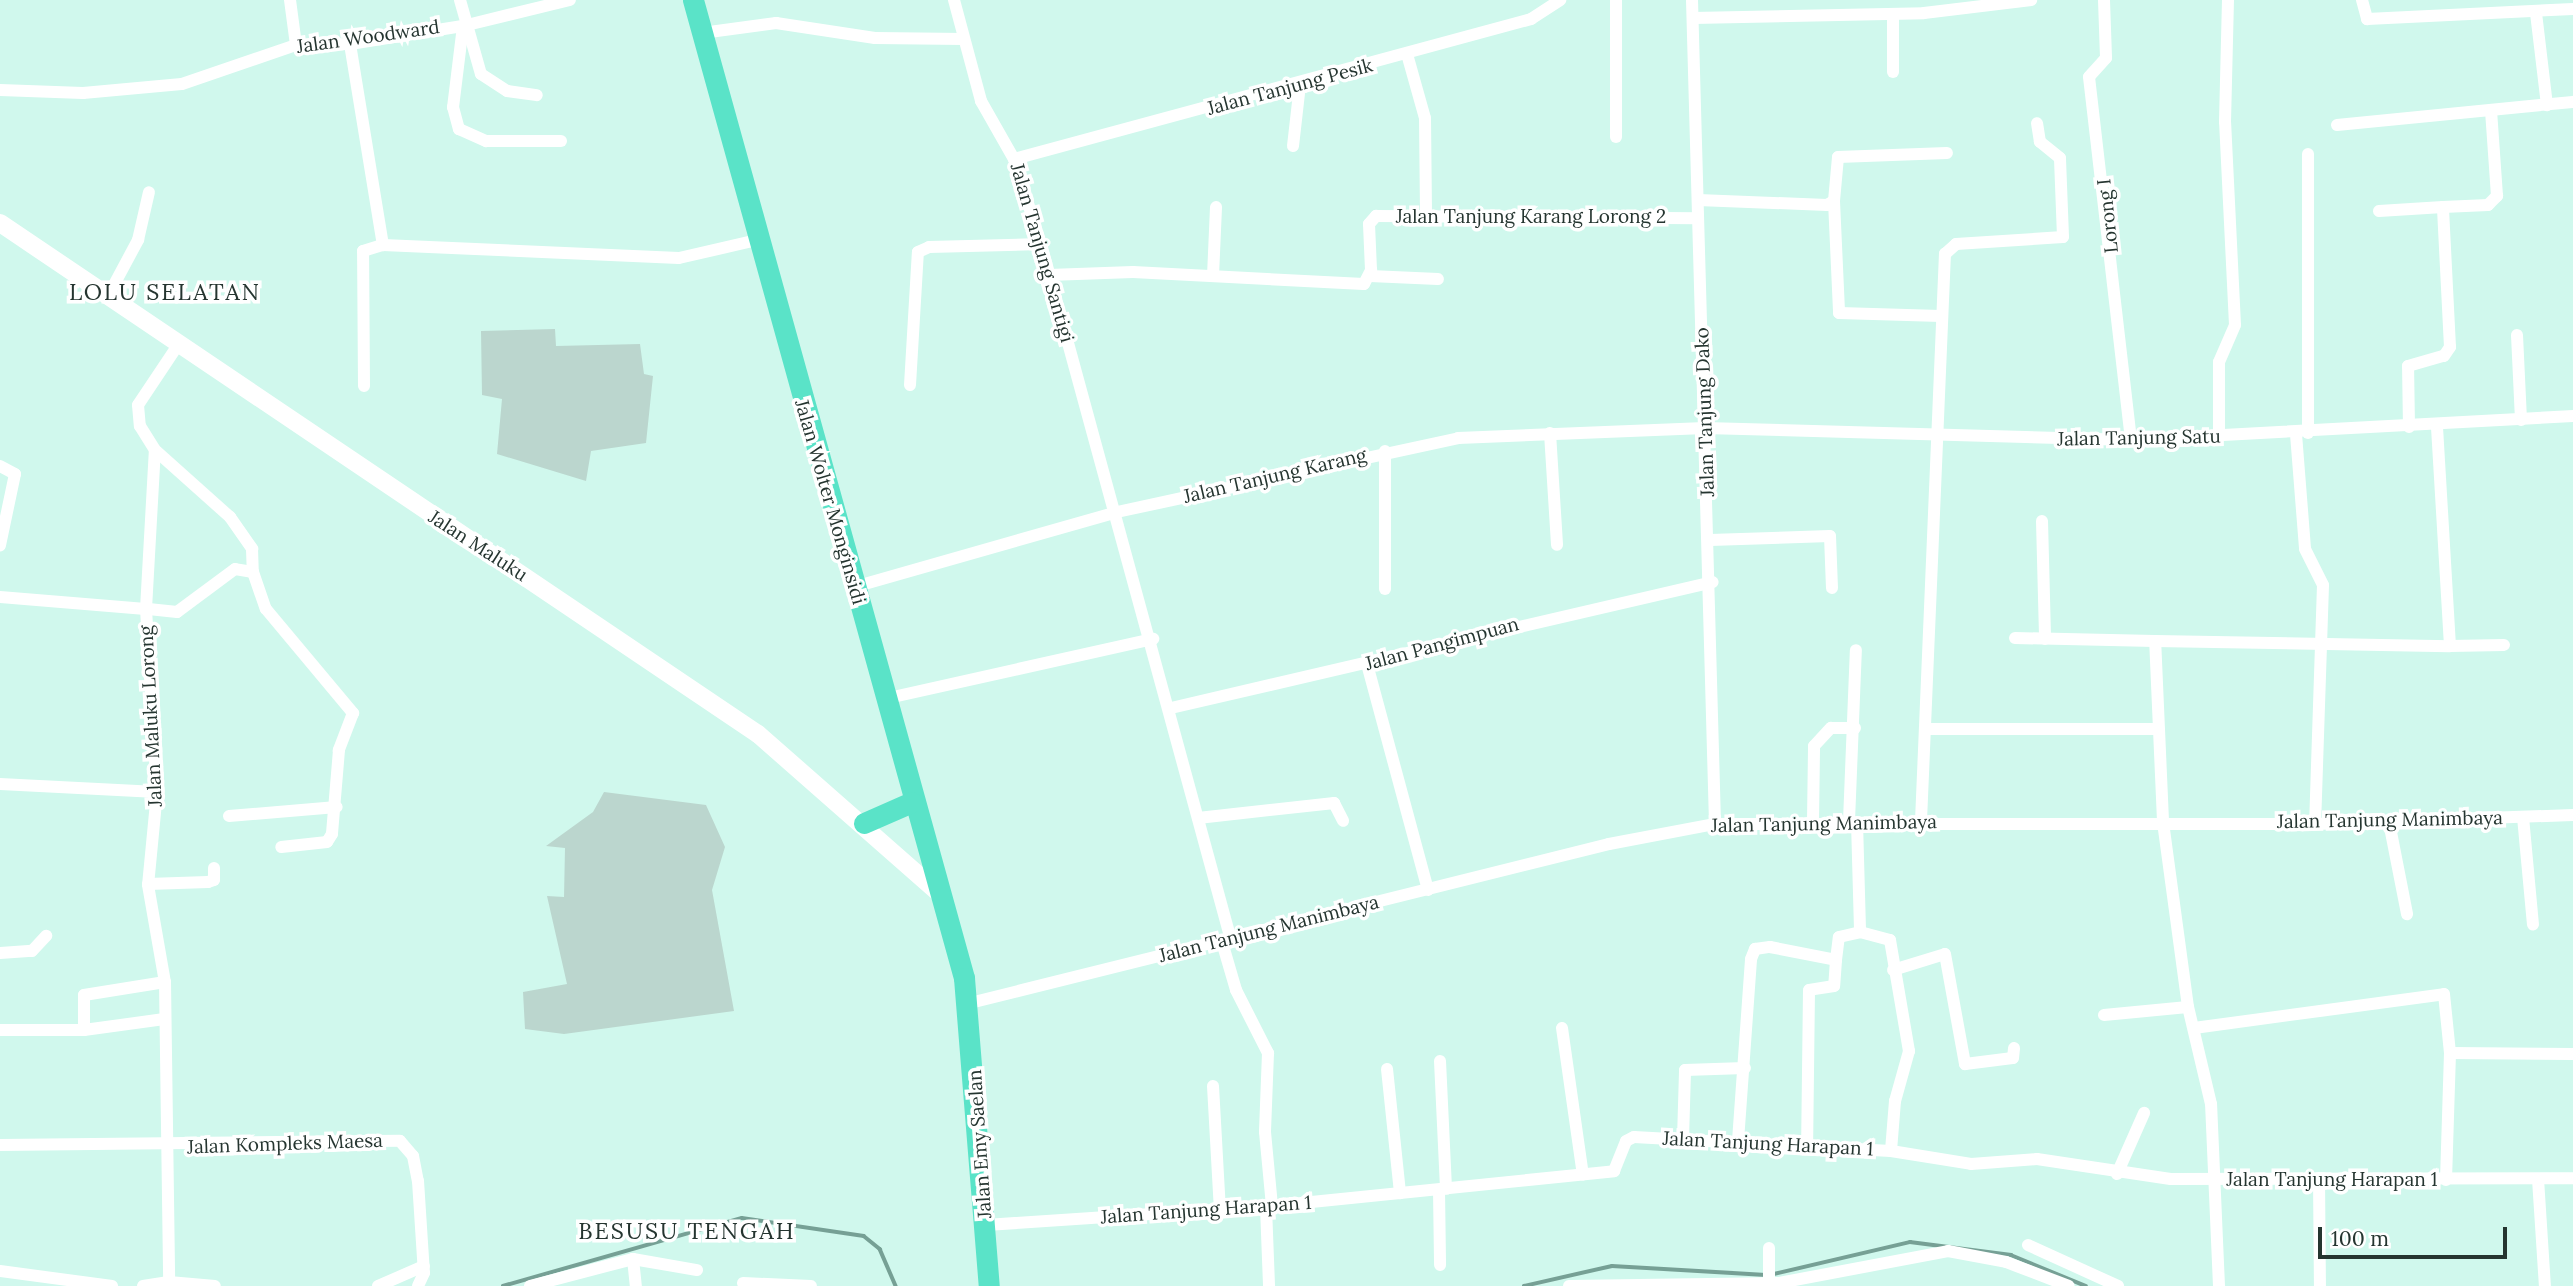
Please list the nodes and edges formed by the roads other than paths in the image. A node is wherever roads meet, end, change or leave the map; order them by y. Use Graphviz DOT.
graph roads {
  1 [pos="290,0"];
  2 [pos="460,0"];
  3 [pos="570,0"];
  4 [pos="693,0"];
  5 [pos="954,0"];
  6 [pos="1560,0"];
  7 [pos="1616,0"];
  8 [pos="1692,0"];
  9 [pos="2031,0"];
  10 [pos="2104,0"];
  11 [pos="2228,0"];
  12 [pos="2362,0"];
  13 [pos="2009,2"];
  14 [pos="1924,6"];
  15 [pos="2573,9"];
  16 [pos="2536,13"];
  17 [pos="1893,14"];
  18 [pos="1693,18"];
  19 [pos="464,25"];
  20 [pos="702,33"];
  21 [pos="964,39"];
  22 [pos="351,44"];
  23 [pos="296,45"];
  24 [pos="1407,54"];
  25 [pos="1893,72"];
  26 [pos="1300,85"];
  27 [pos="0,90"];
  28 [pos="537,95"];
  29 [pos="2573,102"];
  30 [pos="2547,105"];
  31 [pos="2491,110"];
  32 [pos="2037,123"];
  33 [pos="2337,125"];
  34 [pos="1616,137"];
  35 [pos="561,141"];
  36 [pos="1293,146"];
  37 [pos="1947,153"];
  38 [pos="2308,154"];
  39 [pos="1014,159"];
  40 [pos="149,192"];
  41 [pos="1698,200"];
  42 [pos="1834,201"];
  43 [pos="1216,207"];
  44 [pos="2443,207"];
  45 [pos="2379,211"];
  46 [pos="1426,218"];
  47 [pos="1698,218"];
  48 [pos="0,223"];
  49 [pos="757,240"];
  50 [pos="1041,244"];
  51 [pos="383,245"];
  52 [pos="1049,275"];
  53 [pos="1213,276"];
  54 [pos="1370,276"];
  55 [pos="1438,279"];
  56 [pos="108,296"];
  57 [pos="1941,316"];
  58 [pos="2517,335"];
  59 [pos="178,345"];
  60 [pos="910,385"];
  61 [pos="364,386"];
  62 [pos="2573,416"];
  63 [pos="2521,420"];
  64 [pos="2437,426"];
  65 [pos="2410,427"];
  66 [pos="1705,428"];
  67 [pos="1550,433"];
  68 [pos="2302,433"];
  69 [pos="2219,437"];
  70 [pos="1939,438"];
  71 [pos="2131,440"];
  72 [pos="155,450"];
  73 [pos="1385,451"];
  74 [pos="0,466"];
  75 [pos="1117,512"];
  76 [pos="2042,521"];
  77 [pos="1710,540"];
  78 [pos="0,545"];
  79 [pos="252,545"];
  80 [pos="1557,545"];
  81 [pos="235,569"];
  82 [pos="253,572"];
  83 [pos="1713,582"];
  84 [pos="855,587"];
  85 [pos="1832,588"];
  86 [pos="1385,589"];
  87 [pos="0,597"];
  88 [pos="146,609"];
  89 [pos="2015,638"];
  90 [pos="1153,639"];
  91 [pos="2045,639"];
  92 [pos="2155,641"];
  93 [pos="2504,645"];
  94 [pos="2450,646"];
  95 [pos="2321,648"];
  96 [pos="1856,650"];
  97 [pos="1367,664"];
  98 [pos="884,699"];
  99 [pos="1171,708"];
  100 [pos="1855,728"];
  101 [pos="1924,729"];
  102 [pos="2157,729"];
  103 [pos="0,783"];
  104 [pos="158,792"];
  105 [pos="912,802"];
  106 [pos="337,807"];
  107 [pos="2573,815"];
  108 [pos="229,816"];
  109 [pos="2523,817"];
  110 [pos="1198,818"];
  111 [pos="1343,821"];
  112 [pos="1813,821"];
  113 [pos="1853,821"];
  114 [pos="1921,821"];
  115 [pos="2163,821"];
  116 [pos="864,822"];
  117 [pos="2389,822"];
  118 [pos="1715,824"];
  119 [pos="2315,824"];
  120 [pos="281,847"];
  121 [pos="214,868"];
  122 [pos="148,884"];
  123 [pos="1428,890"];
  124 [pos="938,892"];
  125 [pos="2407,914"];
  126 [pos="2533,925"];
  127 [pos="1860,932"];
  128 [pos="46,936"];
  129 [pos="1227,941"];
  130 [pos="0,953"];
  131 [pos="1836,960"];
  132 [pos="1893,970"];
  133 [pos="165,982"];
  134 [pos="970,1003"];
  135 [pos="2188,1007"];
  136 [pos="2104,1015"];
  137 [pos="164,1019"];
  138 [pos="1562,1028"];
  139 [pos="2194,1028"];
  140 [pos="0,1030"];
  141 [pos="84,1030"];
  142 [pos="2014,1048"];
  143 [pos="2450,1053"];
  144 [pos="2573,1055"];
  145 [pos="1440,1061"];
  146 [pos="1745,1068"];
  147 [pos="1387,1069"];
  148 [pos="1213,1086"];
  149 [pos="2144,1113"];
  150 [pos="1683,1139"];
  151 [pos="1738,1141"];
  152 [pos="1807,1144"];
  153 [pos="0,1145"];
  154 [pos="164,1148"];
  155 [pos="1891,1151"];
  156 [pos="2117,1174"];
  157 [pos="1583,1175"];
  158 [pos="2319,1178"];
  159 [pos="2573,1178"];
  160 [pos="2538,1179"];
  161 [pos="2217,1180"];
  162 [pos="2446,1180"];
  163 [pos="1442,1189"];
  164 [pos="1400,1193"];
  165 [pos="1269,1207"];
  166 [pos="1220,1210"];
  167 [pos="986,1225"];
  168 [pos="2028,1245"];
  169 [pos="1769,1254"];
  170 [pos="633,1259"];
  171 [pos="1440,1265"];
  172 [pos="424,1269"];
  173 [pos="697,1270"];
  174 [pos="0,1271"];
  175 [pos="169,1282"];
  176 [pos="743,1283"];
  177 [pos="1770,1283"];
  178 [pos="1608,1285"];
  179 [pos="112,1286"];
  180 [pos="143,1286"];
  181 [pos="215,1286"];
  182 [pos="378,1286"];
  183 [pos="418,1286"];
  184 [pos="530,1286"];
  185 [pos="636,1286"];
  186 [pos="811,1286"];
  187 [pos="989,1286"];
  188 [pos="1269,1286"];
  189 [pos="1569,1286"];
  190 [pos="2069,1286"];
  191 [pos="2118,1286"];
  192 [pos="2220,1286"];
  193 [pos="2320,1286"];
  194 [pos="2545,1286"];
  1 -- 23 [label="street"];
  2 -- 19 [label="street"];
  3 -- 19 [label="street, Jalan Woodward"];
  4 -- 20 [label="highway, Jalan Wolter Monginsidi"];
  5 -- 21 [label="street, Jalan Tanjung Santigi"];
  6 -- 24 [label="street, Jalan Tanjung Pesik"];
  7 -- 34 [label="street"];
  8 -- 18 [label="street, Jalan Tanjung Dako"];
  9 -- 13 [label="street"];
  10 -- 71 [label="street, Lorong I"];
  11 -- 69 [label="street"];
  12 -- 16 [label="street"];
  13 -- 14 [label="street"];
  14 -- 17 [label="street"];
  15 -- 16 [label="street"];
  16 -- 30 [label="street"];
  17 -- 18 [label="street"];
  17 -- 25 [label="street"];
  18 -- 41 [label="street, Jalan Tanjung Dako"];
  19 -- 22 [label="street, Jalan Woodward"];
  19 -- 28 [label="street"];
  19 -- 35 [label="street"];
  20 -- 21 [label="street"];
  20 -- 49 [label="highway, Jalan Wolter Monginsidi"];
  21 -- 39 [label="street, Jalan Tanjung Santigi"];
  22 -- 23 [label="street, Jalan Woodward"];
  22 -- 51 [label="street"];
  23 -- 27 [label="street, Jalan Woodward"];
  24 -- 26 [label="street, Jalan Tanjung Pesik"];
  24 -- 46 [label="street"];
  26 -- 36 [label="street"];
  26 -- 39 [label="street, Jalan Tanjung Pesik"];
  29 -- 30 [label="street"];
  30 -- 31 [label="street"];
  31 -- 33 [label="street"];
  31 -- 44 [label="street"];
  32 -- 57 [label="street"];
  37 -- 42 [label="street"];
  38 -- 68 [label="street"];
  39 -- 50 [label="street, Jalan Tanjung Santigi"];
  40 -- 56 [label="street"];
  41 -- 42 [label="street"];
  41 -- 47 [label="street, Jalan Tanjung Dako"];
  42 -- 57 [label="street"];
  43 -- 53 [label="street"];
  44 -- 45 [label="street"];
  44 -- 65 [label="street"];
  46 -- 47 [label="street, Jalan Tanjung Karang Lorong 2"];
  46 -- 54 [label="street, Jalan Tanjung Karang Lorong 2"];
  47 -- 66 [label="street, Jalan Tanjung Dako"];
  48 -- 56 [label="main road, Jalan Maluku"];
  49 -- 51 [label="street"];
  49 -- 84 [label="highway, Jalan Wolter Monginsidi"];
  50 -- 52 [label="street, Jalan Tanjung Santigi"];
  50 -- 60 [label="street"];
  51 -- 61 [label="street"];
  52 -- 53 [label="street"];
  52 -- 75 [label="street, Jalan Tanjung Santigi"];
  53 -- 54 [label="street"];
  54 -- 55 [label="street"];
  56 -- 59 [label="main road, Jalan Maluku"];
  57 -- 70 [label="street"];
  58 -- 63 [label="street"];
  59 -- 72 [label="street"];
  59 -- 116 [label="main road, Jalan Maluku"];
  62 -- 63 [label="street, Jalan Tanjung Satu"];
  63 -- 64 [label="street, Jalan Tanjung Satu"];
  64 -- 65 [label="street, Jalan Tanjung Satu"];
  64 -- 94 [label="street"];
  65 -- 68 [label="street, Jalan Tanjung Satu"];
  66 -- 67 [label="street, Jalan Tanjung Karang"];
  66 -- 70 [label="street, Jalan Tanjung Satu"];
  66 -- 77 [label="street, Jalan Tanjung Dako"];
  67 -- 73 [label="street, Jalan Tanjung Karang"];
  67 -- 80 [label="street"];
  68 -- 69 [label="street, Jalan Tanjung Satu"];
  68 -- 95 [label="street"];
  69 -- 71 [label="street, Jalan Tanjung Satu"];
  70 -- 71 [label="street, Jalan Tanjung Satu"];
  70 -- 101 [label="street"];
  72 -- 79 [label="street"];
  72 -- 88 [label="street"];
  73 -- 75 [label="street, Jalan Tanjung Karang"];
  73 -- 86 [label="street"];
  74 -- 78 [label="street"];
  75 -- 84 [label="street, Jalan Tanjung Karang"];
  75 -- 90 [label="street"];
  76 -- 91 [label="street"];
  77 -- 83 [label="street, Jalan Tanjung Dako"];
  77 -- 85 [label="street"];
  79 -- 81 [label="street, Jalan Maluku Lorong"];
  79 -- 82 [label="street"];
  81 -- 82 [label="street"];
  81 -- 88 [label="street, Jalan Maluku Lorong"];
  82 -- 106 [label="street"];
  83 -- 97 [label="street, Jalan Pangimpuan"];
  83 -- 118 [label="street, Jalan Tanjung Dako"];
  84 -- 98 [label="highway, Jalan Wolter Monginsidi"];
  87 -- 88 [label="street"];
  88 -- 104 [label="street, Jalan Maluku Lorong"];
  89 -- 91 [label="street"];
  90 -- 98 [label="street"];
  90 -- 99 [label="street"];
  91 -- 92 [label="street"];
  92 -- 95 [label="street"];
  92 -- 102 [label="street"];
  93 -- 94 [label="street"];
  94 -- 95 [label="street"];
  95 -- 119 [label="street"];
  96 -- 100 [label="street"];
  97 -- 99 [label="street, Jalan Pangimpuan"];
  97 -- 123 [label="street"];
  98 -- 105 [label="highway, Jalan Wolter Monginsidi"];
  99 -- 110 [label="street"];
  100 -- 112 [label="street"];
  100 -- 113 [label="street"];
  101 -- 102 [label="street"];
  101 -- 114 [label="street"];
  102 -- 115 [label="street"];
  103 -- 104 [label="street"];
  104 -- 122 [label="street, Jalan Maluku Lorong"];
  105 -- 116 [label="highway"];
  105 -- 124 [label="highway, Jalan Wolter Monginsidi"];
  106 -- 108 [label="street"];
  106 -- 120 [label="street"];
  107 -- 109 [label="street, Jalan Tanjung Manimbaya"];
  109 -- 117 [label="street, Jalan Tanjung Manimbaya"];
  109 -- 126 [label="street"];
  110 -- 111 [label="street"];
  110 -- 129 [label="street"];
  112 -- 113 [label="street, Jalan Tanjung Manimbaya"];
  112 -- 118 [label="street, Jalan Tanjung Manimbaya"];
  113 -- 114 [label="street, Jalan Tanjung Manimbaya"];
  113 -- 127 [label="street"];
  114 -- 115 [label="street, Jalan Tanjung Manimbaya"];
  115 -- 119 [label="street, Jalan Tanjung Manimbaya"];
  115 -- 135 [label="street"];
  116 -- 124 [label="main road, Jalan Maluku"];
  117 -- 119 [label="street, Jalan Tanjung Manimbaya"];
  117 -- 125 [label="street"];
  118 -- 123 [label="street, Jalan Tanjung Manimbaya"];
  121 -- 122 [label="street"];
  122 -- 133 [label="street, Jalan Maluku Lorong"];
  123 -- 129 [label="street, Jalan Tanjung Manimbaya"];
  124 -- 134 [label="highway, Jalan Wolter Monginsidi"];
  127 -- 131 [label="street"];
  127 -- 132 [label="street"];
  128 -- 130 [label="street"];
  129 -- 134 [label="street, Jalan Tanjung Manimbaya"];
  129 -- 165 [label="street"];
  131 -- 146 [label="street"];
  131 -- 152 [label="street"];
  132 -- 142 [label="street"];
  132 -- 155 [label="street"];
  133 -- 137 [label="street, Jalan Maluku Lorong"];
  133 -- 141 [label="street"];
  134 -- 167 [label="highway, Jalan Emy Saelan"];
  135 -- 136 [label="street"];
  135 -- 139 [label="street"];
  137 -- 141 [label="street"];
  137 -- 154 [label="street, Jalan Kompleks Maesa"];
  138 -- 157 [label="street"];
  139 -- 143 [label="street"];
  139 -- 161 [label="street"];
  140 -- 141 [label="street"];
  143 -- 144 [label="street"];
  143 -- 162 [label="street"];
  145 -- 163 [label="street"];
  146 -- 150 [label="street"];
  146 -- 151 [label="street"];
  147 -- 164 [label="street"];
  148 -- 166 [label="street"];
  149 -- 156 [label="street"];
  150 -- 151 [label="street, Jalan Tanjung Harapan 1"];
  150 -- 157 [label="street, Jalan Tanjung Harapan 1"];
  151 -- 152 [label="street, Jalan Tanjung Harapan 1"];
  152 -- 155 [label="street, Jalan Tanjung Harapan 1"];
  153 -- 154 [label="street, Jalan Kompleks Maesa"];
  154 -- 172 [label="street, Jalan Kompleks Maesa"];
  154 -- 175 [label="street, Jalan Kompleks Maesa"];
  155 -- 156 [label="street, Jalan Tanjung Harapan 1"];
  156 -- 161 [label="street, Jalan Tanjung Harapan 1"];
  157 -- 163 [label="street, Jalan Tanjung Harapan 1"];
  158 -- 161 [label="street, Jalan Tanjung Harapan 1"];
  158 -- 162 [label="street, Jalan Tanjung Harapan 1"];
  158 -- 193 [label="street"];
  159 -- 160 [label="street, Jalan Tanjung Harapan 1"];
  160 -- 162 [label="street, Jalan Tanjung Harapan 1"];
  160 -- 194 [label="street"];
  161 -- 192 [label="street"];
  163 -- 164 [label="street, Jalan Tanjung Harapan 1"];
  163 -- 171 [label="street"];
  164 -- 165 [label="street, Jalan Tanjung Harapan 1"];
  165 -- 166 [label="street, Jalan Tanjung Harapan 1"];
  165 -- 188 [label="street"];
  166 -- 167 [label="street, Jalan Tanjung Harapan 1"];
  167 -- 187 [label="highway, Jalan Emy Saelan"];
  168 -- 191 [label="street"];
  169 -- 177 [label="street"];
  170 -- 173 [label="street"];
  170 -- 184 [label="street"];
  170 -- 185 [label="street"];
  172 -- 182 [label="street"];
  172 -- 183 [label="street"];
  174 -- 179 [label="street"];
  175 -- 180 [label="street"];
  175 -- 181 [label="street"];
  176 -- 186 [label="street"];
  177 -- 178 [label="street"];
  177 -- 190 [label="street"];
  178 -- 189 [label="street"];
}
